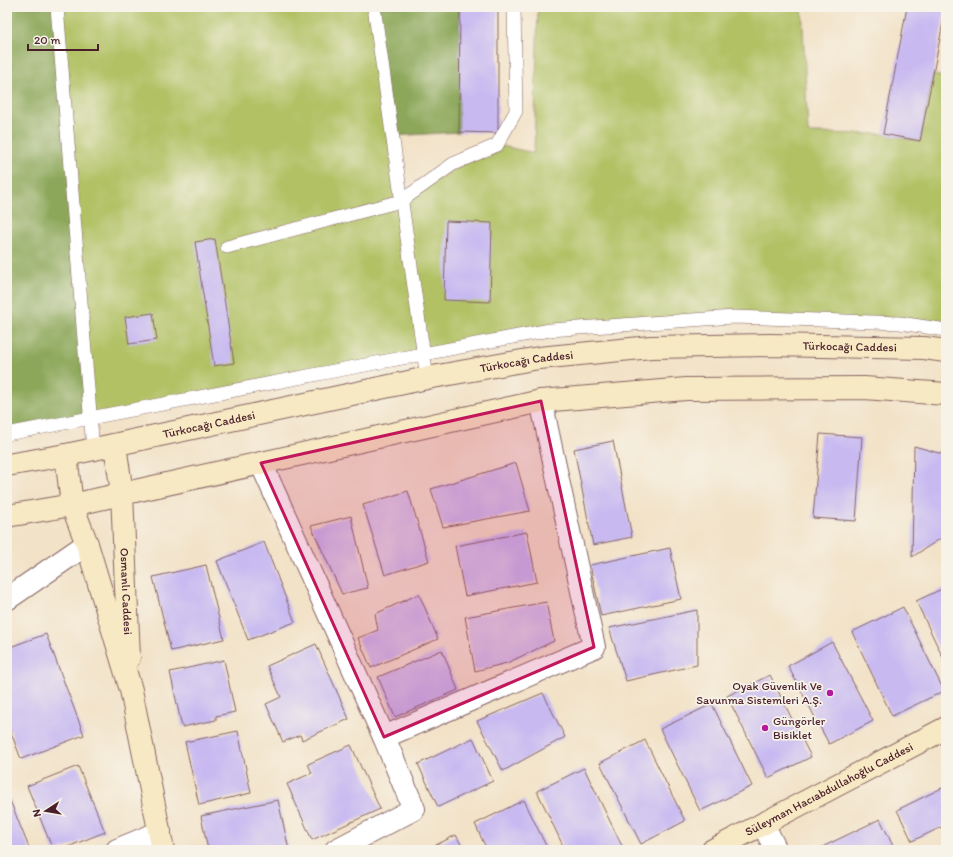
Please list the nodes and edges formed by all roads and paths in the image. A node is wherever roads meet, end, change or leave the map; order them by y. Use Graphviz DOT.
graph roads {
  1 [pos="56,7"];
  2 [pos="374,7"];
  3 [pos="514,7"];
  4 [pos="401,200"];
  5 [pos="227,247"];
  6 [pos="946,330"];
  7 [pos="946,350"];
  8 [pos="423,354"];
  9 [pos="427,378"];
  10 [pos="946,394"];
  11 [pos="541,401"];
  12 [pos="91,418"];
  13 [pos="7,434"];
  14 [pos="115,445"];
  15 [pos="94,450"];
  16 [pos="66,455"];
  17 [pos="261,463"];
  18 [pos="7,464"];
  19 [pos="122,493"];
  20 [pos="72,505"];
  21 [pos="7,516"];
  22 [pos="87,544"];
  23 [pos="7,599"];
  24 [pos="131,690"];
  25 [pos="946,728"];
  26 [pos="384,737"];
  27 [pos="763,824"];
  28 [pos="162,841"];
  29 [pos="117,850"];
  30 [pos="336,850"];
  31 [pos="713,850"];
  32 [pos="776,850"];
  1 -- 12 [label="lane"];
  2 -- 4 [label="lane"];
  3 -- 4 [label="lane"];
  4 -- 5 [label="lane"];
  4 -- 8 [label="lane"];
  6 -- 8 [label="lane"];
  7 -- 9 [label="main road, Türkocağı Caddesi"];
  8 -- 9 [label="lane"];
  8 -- 12 [label="lane"];
  9 -- 14 [label="main road, Türkocağı Caddesi"];
  10 -- 11 [label="main road"];
  11 -- 17 [label="main road"];
  11 -- 26 [label="street"];
  12 -- 13 [label="lane"];
  12 -- 15 [label="lane"];
  14 -- 15 [label="main road, Türkocağı Caddesi"];
  14 -- 19 [label="main road, Osmanlı Caddesi"];
  15 -- 16 [label="main road, Türkocağı Caddesi"];
  16 -- 18 [label="main road"];
  16 -- 20 [label="main road, Osmanlı Caddesi"];
  17 -- 19 [label="main road"];
  17 -- 26 [label="street"];
  19 -- 20 [label="main road"];
  19 -- 24 [label="main road, Osmanlı Caddesi"];
  20 -- 21 [label="main road"];
  20 -- 22 [label="main road, Osmanlı Caddesi"];
  22 -- 23 [label="street"];
  22 -- 24 [label="main road, Osmanlı Caddesi"];
  24 -- 28 [label="main road, Osmanlı Caddesi"];
  25 -- 27 [label="main road, Süleyman Hacıabdullahoğlu Caddesi"];
  26 -- 30 [label="street"];
  27 -- 31 [label="main road, Süleyman Hacıabdullahoğlu Caddesi"];
  27 -- 32 [label="street"];
  28 -- 29 [label="street"];
}
